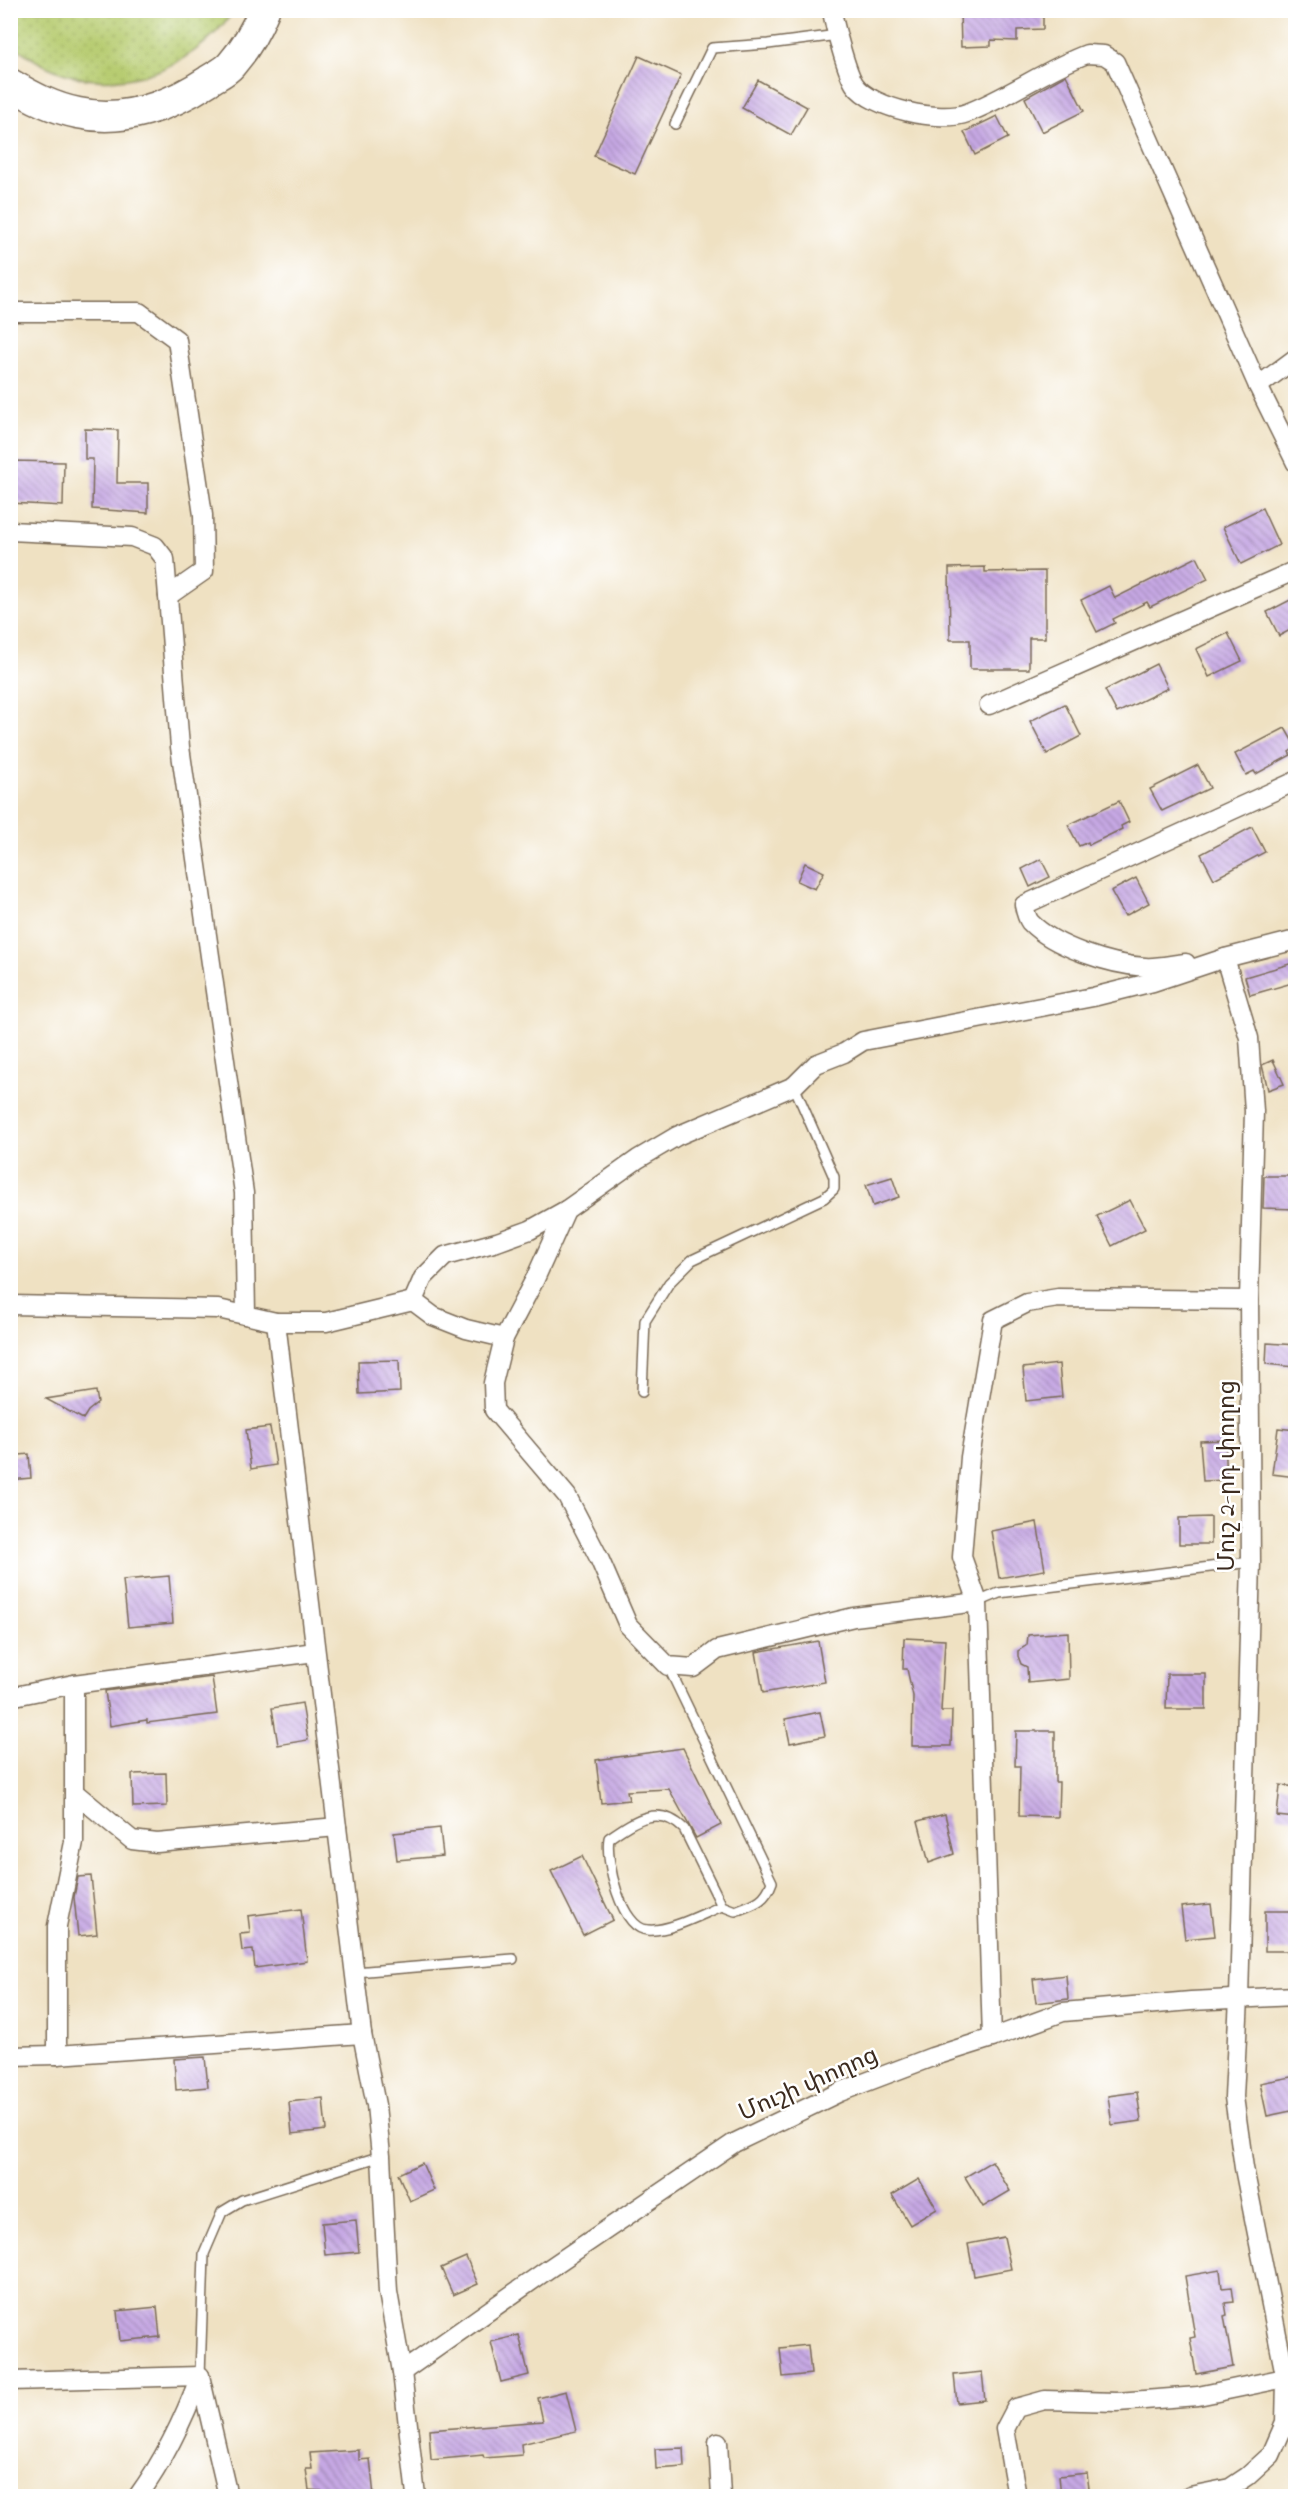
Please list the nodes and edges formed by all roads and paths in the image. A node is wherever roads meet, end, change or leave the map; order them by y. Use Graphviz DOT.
graph roads {
  1 [pos="264,10"];
  2 [pos="832,10"];
  3 [pos="838,35"];
  4 [pos="10,84"];
  5 [pos="675,124"];
  6 [pos="10,312"];
  7 [pos="1296,358"];
  8 [pos="1258,386"];
  9 [pos="1296,463"];
  10 [pos="10,531"];
  11 [pos="1296,570"];
  12 [pos="168,596"];
  13 [pos="989,705"];
  14 [pos="1296,781"];
  15 [pos="1296,940"];
  16 [pos="1225,958"];
  17 [pos="794,1086"];
  18 [pos="566,1210"];
  19 [pos="1249,1300"];
  20 [pos="413,1301"];
  21 [pos="10,1305"];
  22 [pos="246,1316"];
  23 [pos="276,1322"];
  24 [pos="504,1338"];
  25 [pos="642,1392"];
  26 [pos="1251,1562"];
  27 [pos="978,1602"];
  28 [pos="315,1652"];
  29 [pos="668,1665"];
  30 [pos="75,1684"];
  31 [pos="11,1694"];
  32 [pos="74,1792"];
  33 [pos="337,1827"];
  34 [pos="722,1906"];
  35 [pos="513,1959"];
  36 [pos="355,1972"];
  37 [pos="1296,1996"];
  38 [pos="1239,1998"];
  39 [pos="362,2034"];
  40 [pos="992,2038"];
  41 [pos="57,2055"];
  42 [pos="10,2056"];
  43 [pos="381,2156"];
  44 [pos="402,2372"];
  45 [pos="200,2376"];
  46 [pos="1285,2378"];
  47 [pos="10,2381"];
  48 [pos="718,2442"];
  49 [pos="138,2496"];
  50 [pos="228,2496"];
  51 [pos="416,2496"];
  52 [pos="721,2496"];
  53 [pos="1017,2496"];
  54 [pos="1190,2496"];
  1 -- 4 [label="highway"];
  2 -- 3 [label="street"];
  3 -- 5 [label="lane"];
  3 -- 8 [label="street"];
  6 -- 12 [label="street"];
  7 -- 8 [label="street"];
  8 -- 9 [label="street"];
  10 -- 12 [label="street"];
  11 -- 13 [label="street"];
  12 -- 22 [label="street"];
  14 -- 16 [label="street"];
  15 -- 16 [label="street"];
  16 -- 17 [label="street"];
  16 -- 19 [label="street, Մուշ 2-րդ փողոց"];
  17 -- 18 [label="street"];
  17 -- 25 [label="lane"];
  18 -- 20 [label="street"];
  18 -- 24 [label="street"];
  19 -- 26 [label="street, Մուշ 2-րդ փողոց"];
  19 -- 27 [label="street"];
  20 -- 23 [label="street"];
  20 -- 24 [label="street"];
  21 -- 22 [label="street"];
  22 -- 23 [label="street"];
  23 -- 28 [label="street"];
  24 -- 29 [label="street"];
  26 -- 27 [label="lane"];
  26 -- 38 [label="street, Մուշ 2-րդ փողոց"];
  27 -- 29 [label="street"];
  27 -- 40 [label="street"];
  28 -- 30 [label="street"];
  28 -- 33 [label="street"];
  29 -- 34 [label="lane"];
  30 -- 31 [label="street"];
  30 -- 32 [label="street"];
  32 -- 33 [label="street"];
  32 -- 41 [label="street"];
  33 -- 36 [label="street"];
  34 -- 34 [label="lane"];
  35 -- 36 [label="lane"];
  36 -- 39 [label="street"];
  37 -- 38 [label="street, Մուշի փողոց"];
  38 -- 40 [label="street, Մուշի փողոց"];
  38 -- 46 [label="street, Մուշ 2-րդ փողոց"];
  39 -- 41 [label="street"];
  39 -- 43 [label="street"];
  40 -- 44 [label="street, Մուշի փողոց"];
  41 -- 42 [label="street"];
  43 -- 44 [label="street"];
  43 -- 45 [label="lane"];
  44 -- 51 [label="street"];
  45 -- 47 [label="street"];
  45 -- 49 [label="street"];
  45 -- 50 [label="street"];
  46 -- 53 [label="street"];
  46 -- 54 [label="street, Մուշ 2-րդ փողոց"];
  48 -- 52 [label="street"];
}
